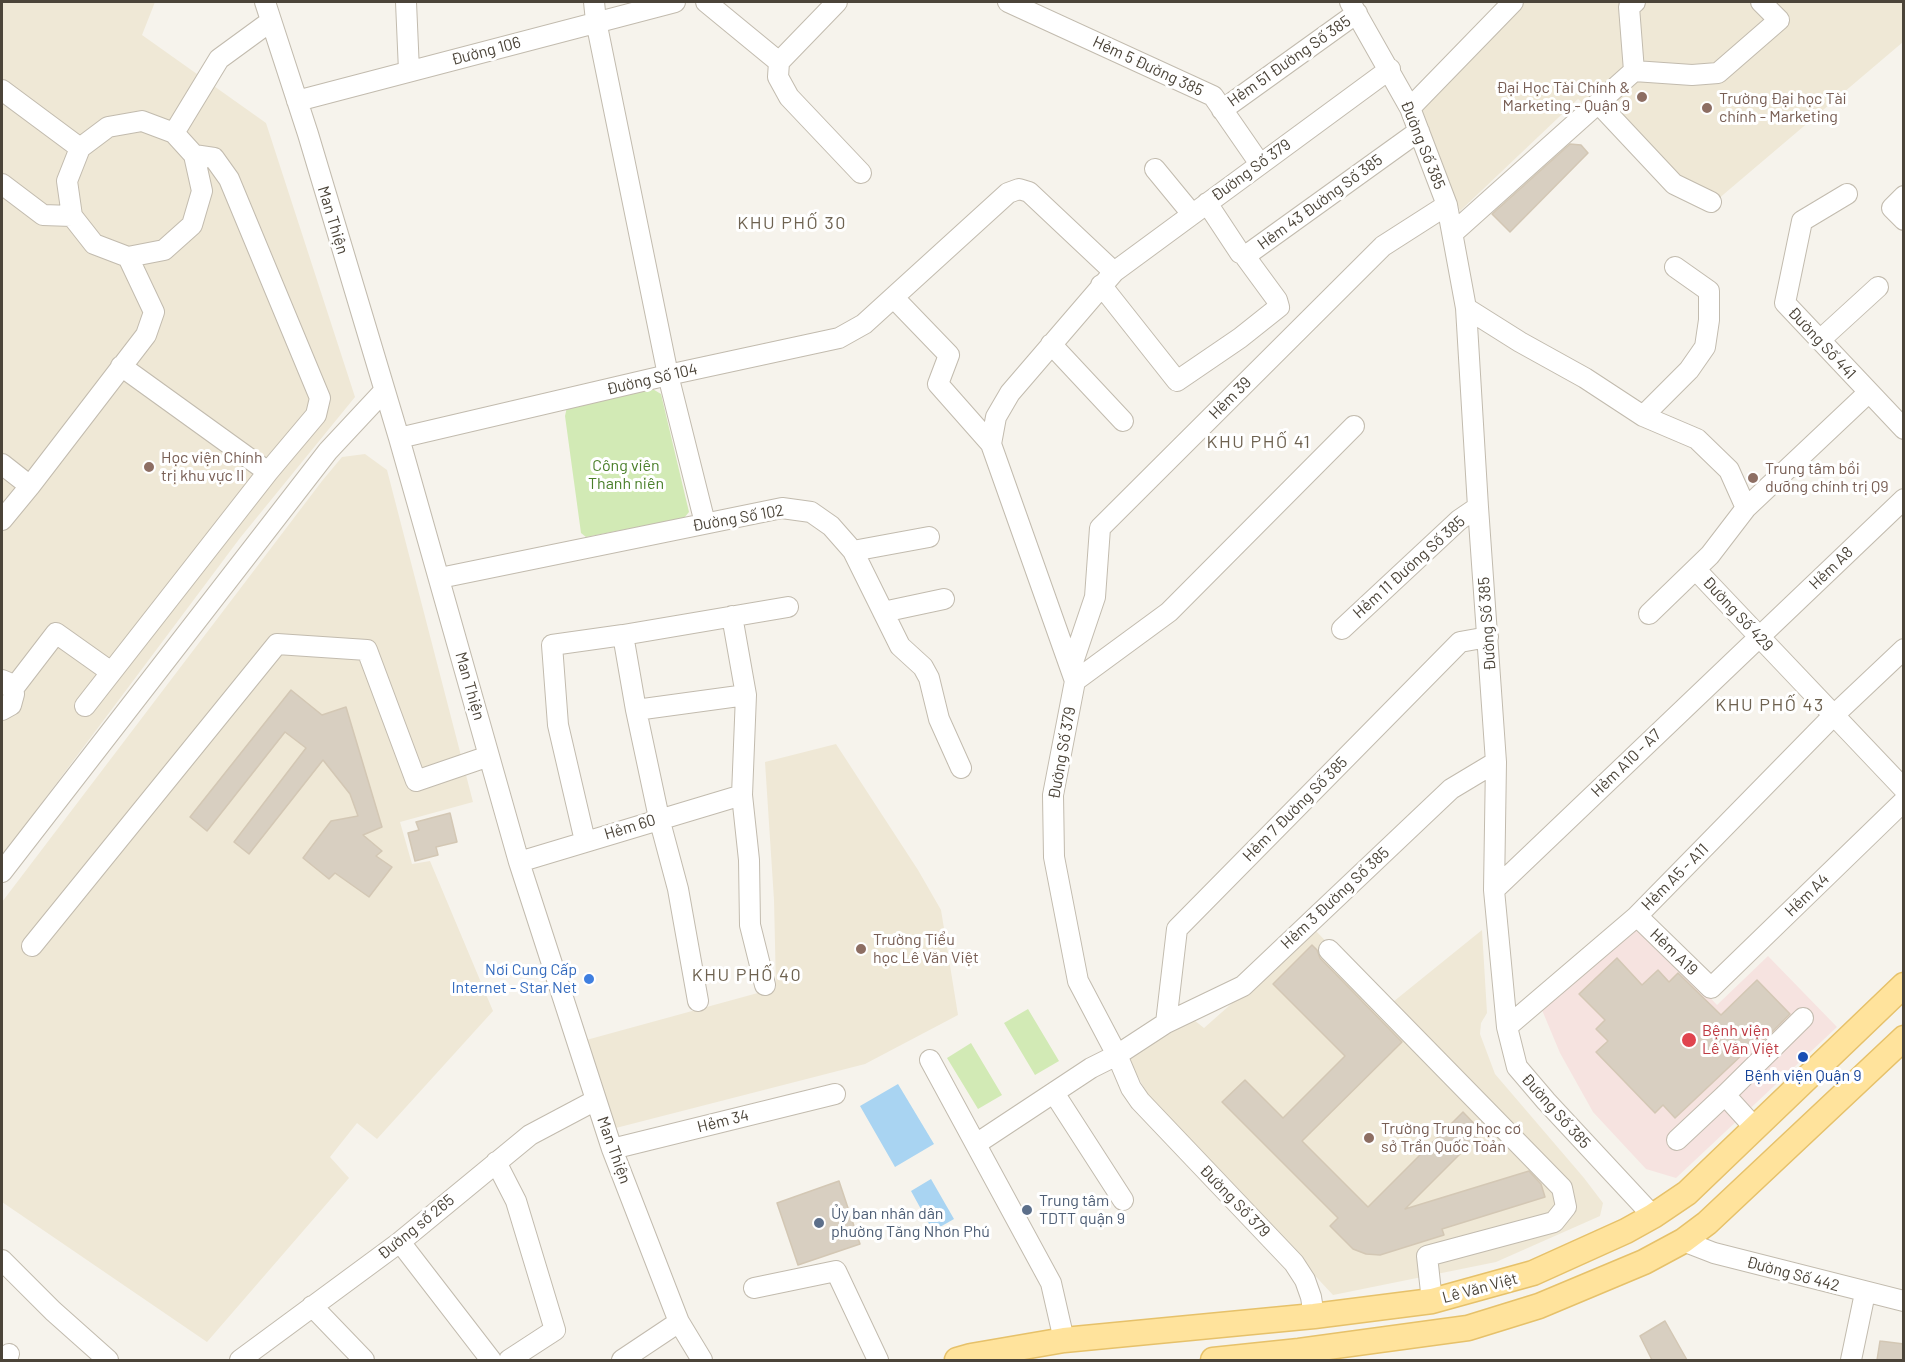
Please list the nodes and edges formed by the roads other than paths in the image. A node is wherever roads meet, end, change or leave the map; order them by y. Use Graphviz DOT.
graph roads {
  1 [pos="265,2"];
  2 [pos="406,2"];
  3 [pos="675,2"];
  4 [pos="706,2"];
  5 [pos="837,2"];
  6 [pos="1008,2"];
  7 [pos="1513,2"];
  8 [pos="1635,2"];
  9 [pos="1761,2"];
  10 [pos="1354,7"];
  11 [pos="595,11"];
  12 [pos="271,21"];
  13 [pos="779,62"];
  14 [pos="1390,69"];
  15 [pos="409,71"];
  16 [pos="1634,71"];
  17 [pos="2,90"];
  18 [pos="297,101"];
  19 [pos="1598,103"];
  20 [pos="1410,108"];
  21 [pos="1222,110"];
  22 [pos="1419,131"];
  23 [pos="174,134"];
  24 [pos="80,148"];
  25 [pos="194,155"];
  26 [pos="1260,164"];
  27 [pos="1155,169"];
  28 [pos="861,173"];
  29 [pos="2,184"];
  30 [pos="1847,194"];
  31 [pos="1904,196"];
  32 [pos="1711,202"];
  33 [pos="1447,205"];
  34 [pos="1200,208"];
  35 [pos="72,216"];
  36 [pos="1904,220"];
  37 [pos="1453,233"];
  38 [pos="1244,255"];
  39 [pos="128,256"];
  40 [pos="1675,267"];
  41 [pos="1108,279"];
  42 [pos="1878,287"];
  43 [pos="894,298"];
  44 [pos="1466,308"];
  45 [pos="1820,340"];
  46 [pos="1051,344"];
  47 [pos="121,366"];
  48 [pos="668,375"];
  49 [pos="384,391"];
  50 [pos="1869,392"];
  51 [pos="1643,416"];
  52 [pos="1123,421"];
  53 [pos="1354,426"];
  54 [pos="1904,429"];
  55 [pos="399,438"];
  56 [pos="991,444"];
  57 [pos="2,464"];
  58 [pos="268,472"];
  59 [pos="30,486"];
  60 [pos="1904,499"];
  61 [pos="1478,507"];
  62 [pos="1746,508"];
  63 [pos="2,520"];
  64 [pos="705,523"];
  65 [pos="929,537"];
  66 [pos="853,551"];
  67 [pos="1696,570"];
  68 [pos="440,578"];
  69 [pos="944,599"];
  70 [pos="788,607"];
  71 [pos="883,612"];
  72 [pos="1649,614"];
  73 [pos="732,616"];
  74 [pos="1342,628"];
  75 [pos="623,635"];
  76 [pos="1488,637"];
  77 [pos="1758,637"];
  78 [pos="1904,649"];
  79 [pos="111,672"];
  80 [pos="1073,674"];
  81 [pos="7,684"];
  82 [pos="746,695"];
  83 [pos="86,706"];
  84 [pos="2,710"];
  85 [pos="636,710"];
  86 [pos="1833,716"];
  87 [pos="489,756"];
  88 [pos="1496,762"];
  89 [pos="962,768"];
  90 [pos="1904,789"];
  91 [pos="742,795"];
  92 [pos="1904,801"];
  93 [pos="658,818"];
  94 [pos="585,841"];
  95 [pos="519,862"];
  96 [pos="2,872"];
  97 [pos="1494,890"];
  98 [pos="1636,916"];
  99 [pos="32,946"];
  100 [pos="1329,950"];
  101 [pos="765,985"];
  102 [pos="1904,985"];
  103 [pos="1711,988"];
  104 [pos="698,1001"];
  105 [pos="1803,1018"];
  106 [pos="1166,1023"];
  107 [pos="1507,1027"];
  108 [pos="1904,1038"];
  109 [pos="1117,1055"];
  110 [pos="930,1060"];
  111 [pos="1054,1093"];
  112 [pos="835,1094"];
  113 [pos="1725,1095"];
  114 [pos="596,1100"];
  115 [pos="1755,1128"];
  116 [pos="1677,1140"];
  117 [pos="976,1144"];
  118 [pos="612,1149"];
  119 [pos="495,1162"];
  120 [pos="1123,1200"];
  121 [pos="1653,1216"];
  122 [pos="1683,1241"];
  123 [pos="400,1242"];
  124 [pos="2,1260"];
  125 [pos="754,1288"];
  126 [pos="1865,1293"];
  127 [pos="1432,1301"];
  128 [pos="1904,1301"];
  129 [pos="312,1306"];
  130 [pos="1314,1316"];
  131 [pos="679,1322"];
  132 [pos="1066,1350"];
  133 [pos="1318,1354"];
  134 [pos="108,1360"];
  135 [pos="240,1360"];
  136 [pos="364,1360"];
  137 [pos="491,1360"];
  138 [pos="509,1360"];
  139 [pos="622,1360"];
  140 [pos="702,1360"];
  141 [pos="878,1360"];
  142 [pos="957,1360"];
  143 [pos="1213,1360"];
  144 [pos="1851,1360"];
  1 -- 12 [label="street, Man Thiện"];
  2 -- 15 [label="street"];
  3 -- 11 [label="street, Đường 106"];
  4 -- 13 [label="street"];
  5 -- 13 [label="street"];
  6 -- 21 [label="street, Hẻm 5 Đường 385"];
  7 -- 20 [label="street"];
  8 -- 16 [label="street"];
  9 -- 16 [label="street"];
  10 -- 14 [label="street, Đường Số 385"];
  10 -- 21 [label="street, Hẻm 51 Đường Số 385"];
  11 -- 15 [label="street, Đường 106"];
  11 -- 48 [label="street"];
  12 -- 18 [label="street, Man Thiện"];
  12 -- 23 [label="street"];
  13 -- 28 [label="street"];
  14 -- 20 [label="street, Đường Số 385"];
  14 -- 26 [label="street, Đường Số 379"];
  15 -- 18 [label="street, Đường 106"];
  16 -- 19 [label="street"];
  17 -- 24 [label="street"];
  18 -- 49 [label="street, Man Thiện"];
  19 -- 32 [label="street"];
  19 -- 37 [label="street"];
  20 -- 22 [label="street, Đường Số 385"];
  21 -- 26 [label="street, Hẻm 5 Đường 385"];
  22 -- 33 [label="street, Đường Số 385"];
  22 -- 38 [label="street, Hẻm 43 Đường Số 385"];
  23 -- 24 [label="street"];
  23 -- 25 [label="street"];
  24 -- 35 [label="street"];
  25 -- 39 [label="street"];
  25 -- 58 [label="street"];
  26 -- 34 [label="street, Đường Số 379"];
  27 -- 34 [label="street, Hẻm 43 Đường Số 385"];
  29 -- 35 [label="street"];
  30 -- 45 [label="street, Đường Số 441"];
  31 -- 36 [label="street"];
  33 -- 37 [label="street, Đường Số 385"];
  33 -- 80 [label="street, Hẻm 39"];
  34 -- 38 [label="street, Hẻm 43 Đường Số 385"];
  34 -- 41 [label="street, Đường Số 379"];
  35 -- 39 [label="street"];
  37 -- 44 [label="street, Đường Số 385"];
  38 -- 41 [label="street"];
  39 -- 47 [label="street"];
  40 -- 51 [label="street"];
  41 -- 43 [label="street"];
  41 -- 46 [label="street, Đường Số 379"];
  42 -- 45 [label="street"];
  43 -- 48 [label="street, Đường Số 104"];
  43 -- 56 [label="street"];
  44 -- 51 [label="street"];
  44 -- 61 [label="street, Đường Số 385"];
  45 -- 50 [label="street, Đường Số 441"];
  46 -- 52 [label="street"];
  46 -- 56 [label="street, Đường Số 379"];
  47 -- 58 [label="street"];
  47 -- 59 [label="street"];
  48 -- 55 [label="street, Đường Số 104"];
  48 -- 64 [label="street"];
  49 -- 55 [label="street, Man Thiện"];
  49 -- 96 [label="street"];
  50 -- 54 [label="street, Đường Số 441"];
  50 -- 62 [label="street, Đường Số 429"];
  51 -- 62 [label="street"];
  53 -- 80 [label="street"];
  55 -- 68 [label="street, Man Thiện"];
  56 -- 80 [label="street"];
  57 -- 59 [label="street"];
  58 -- 79 [label="street"];
  59 -- 63 [label="street"];
  60 -- 77 [label="street, Hẻm A8"];
  61 -- 74 [label="street, Hẻm 11 Đường Số 385"];
  61 -- 76 [label="street, Đường Số 385"];
  62 -- 67 [label="street, Đường Số 429"];
  64 -- 66 [label="street, Đường Số 102"];
  64 -- 68 [label="street, Đường Số 102"];
  65 -- 66 [label="street"];
  66 -- 71 [label="street, Đường Số 102"];
  67 -- 72 [label="street"];
  67 -- 77 [label="street, Đường Số 429"];
  68 -- 87 [label="street, Man Thiện"];
  69 -- 71 [label="street"];
  70 -- 73 [label="street"];
  71 -- 89 [label="street, Đường Số 102"];
  73 -- 75 [label="street"];
  73 -- 82 [label="street"];
  75 -- 85 [label="street"];
  75 -- 94 [label="street"];
  76 -- 88 [label="street, Đường Số 385"];
  76 -- 106 [label="street, Hẻm 7 Đường Số 385"];
  77 -- 86 [label="street, Đường Số 429"];
  77 -- 97 [label="street, Hẻm A10 - A7"];
  78 -- 86 [label="street, Hẻm A5 - A11"];
  79 -- 81 [label="street"];
  79 -- 83 [label="street"];
  80 -- 109 [label="street, Đường Số 379"];
  81 -- 84 [label="street"];
  82 -- 85 [label="street"];
  82 -- 91 [label="street"];
  85 -- 93 [label="street"];
  86 -- 90 [label="street, Đường Số 429"];
  86 -- 98 [label="street, Hẻm A5 - A11"];
  87 -- 95 [label="street, Man Thiện"];
  87 -- 99 [label="street"];
  88 -- 97 [label="street, Đường Số 385"];
  88 -- 106 [label="street, Hẻm 3 Đường Số 385"];
  91 -- 93 [label="street, Hẻm 60"];
  91 -- 101 [label="street"];
  92 -- 103 [label="street, Hẻm A4"];
  93 -- 94 [label="street, Hẻm 60"];
  93 -- 104 [label="street"];
  94 -- 95 [label="street, Hẻm 60"];
  95 -- 114 [label="street, Man Thiện"];
  97 -- 107 [label="street, Đường Số 385"];
  98 -- 103 [label="street, Hẻm A19"];
  98 -- 107 [label="street, Hẻm A5 - A11"];
  100 -- 127 [label="street"];
  102 -- 115 [label="main road, Lê Văn Việt"];
  105 -- 113 [label="street"];
  106 -- 109 [label="street, Hẻm 3 Đường Số 385"];
  107 -- 121 [label="street, Đường Số 385"];
  108 -- 122 [label="main road, Lê Văn Việt"];
  109 -- 111 [label="street, Hẻm 3 Đường Số 385"];
  109 -- 130 [label="street, Đường Số 379"];
  110 -- 117 [label="street"];
  111 -- 117 [label="street, Hẻm 3 Đường Số 385"];
  111 -- 120 [label="street"];
  112 -- 118 [label="street, Hẻm 34"];
  113 -- 115 [label="street"];
  113 -- 116 [label="street"];
  114 -- 118 [label="street, Man Thiện"];
  114 -- 119 [label="street, Đường số 265"];
  115 -- 121 [label="main road, Lê Văn Việt"];
  117 -- 132 [label="street"];
  118 -- 131 [label="street, Man Thiện"];
  119 -- 123 [label="street, Đường số 265"];
  119 -- 138 [label="street"];
  121 -- 122 [label="main road"];
  121 -- 127 [label="main road, Lê Văn Việt"];
  122 -- 126 [label="street, Đường Số 442"];
  122 -- 133 [label="main road, Lê Văn Việt"];
  123 -- 129 [label="street, Đường số 265"];
  123 -- 137 [label="street"];
  124 -- 134 [label="street"];
  125 -- 141 [label="street"];
  126 -- 128 [label="street, Đường Số 442"];
  126 -- 144 [label="street"];
  127 -- 130 [label="main road, Lê Văn Việt"];
  129 -- 135 [label="street, Đường số 265"];
  129 -- 136 [label="street"];
  130 -- 132 [label="main road, Lê Văn Việt"];
  130 -- 133 [label="main road"];
  131 -- 139 [label="street"];
  131 -- 140 [label="street, Man Thiện"];
  132 -- 142 [label="main road, Lê Văn Việt"];
  133 -- 143 [label="main road, Lê Văn Việt"];
}
